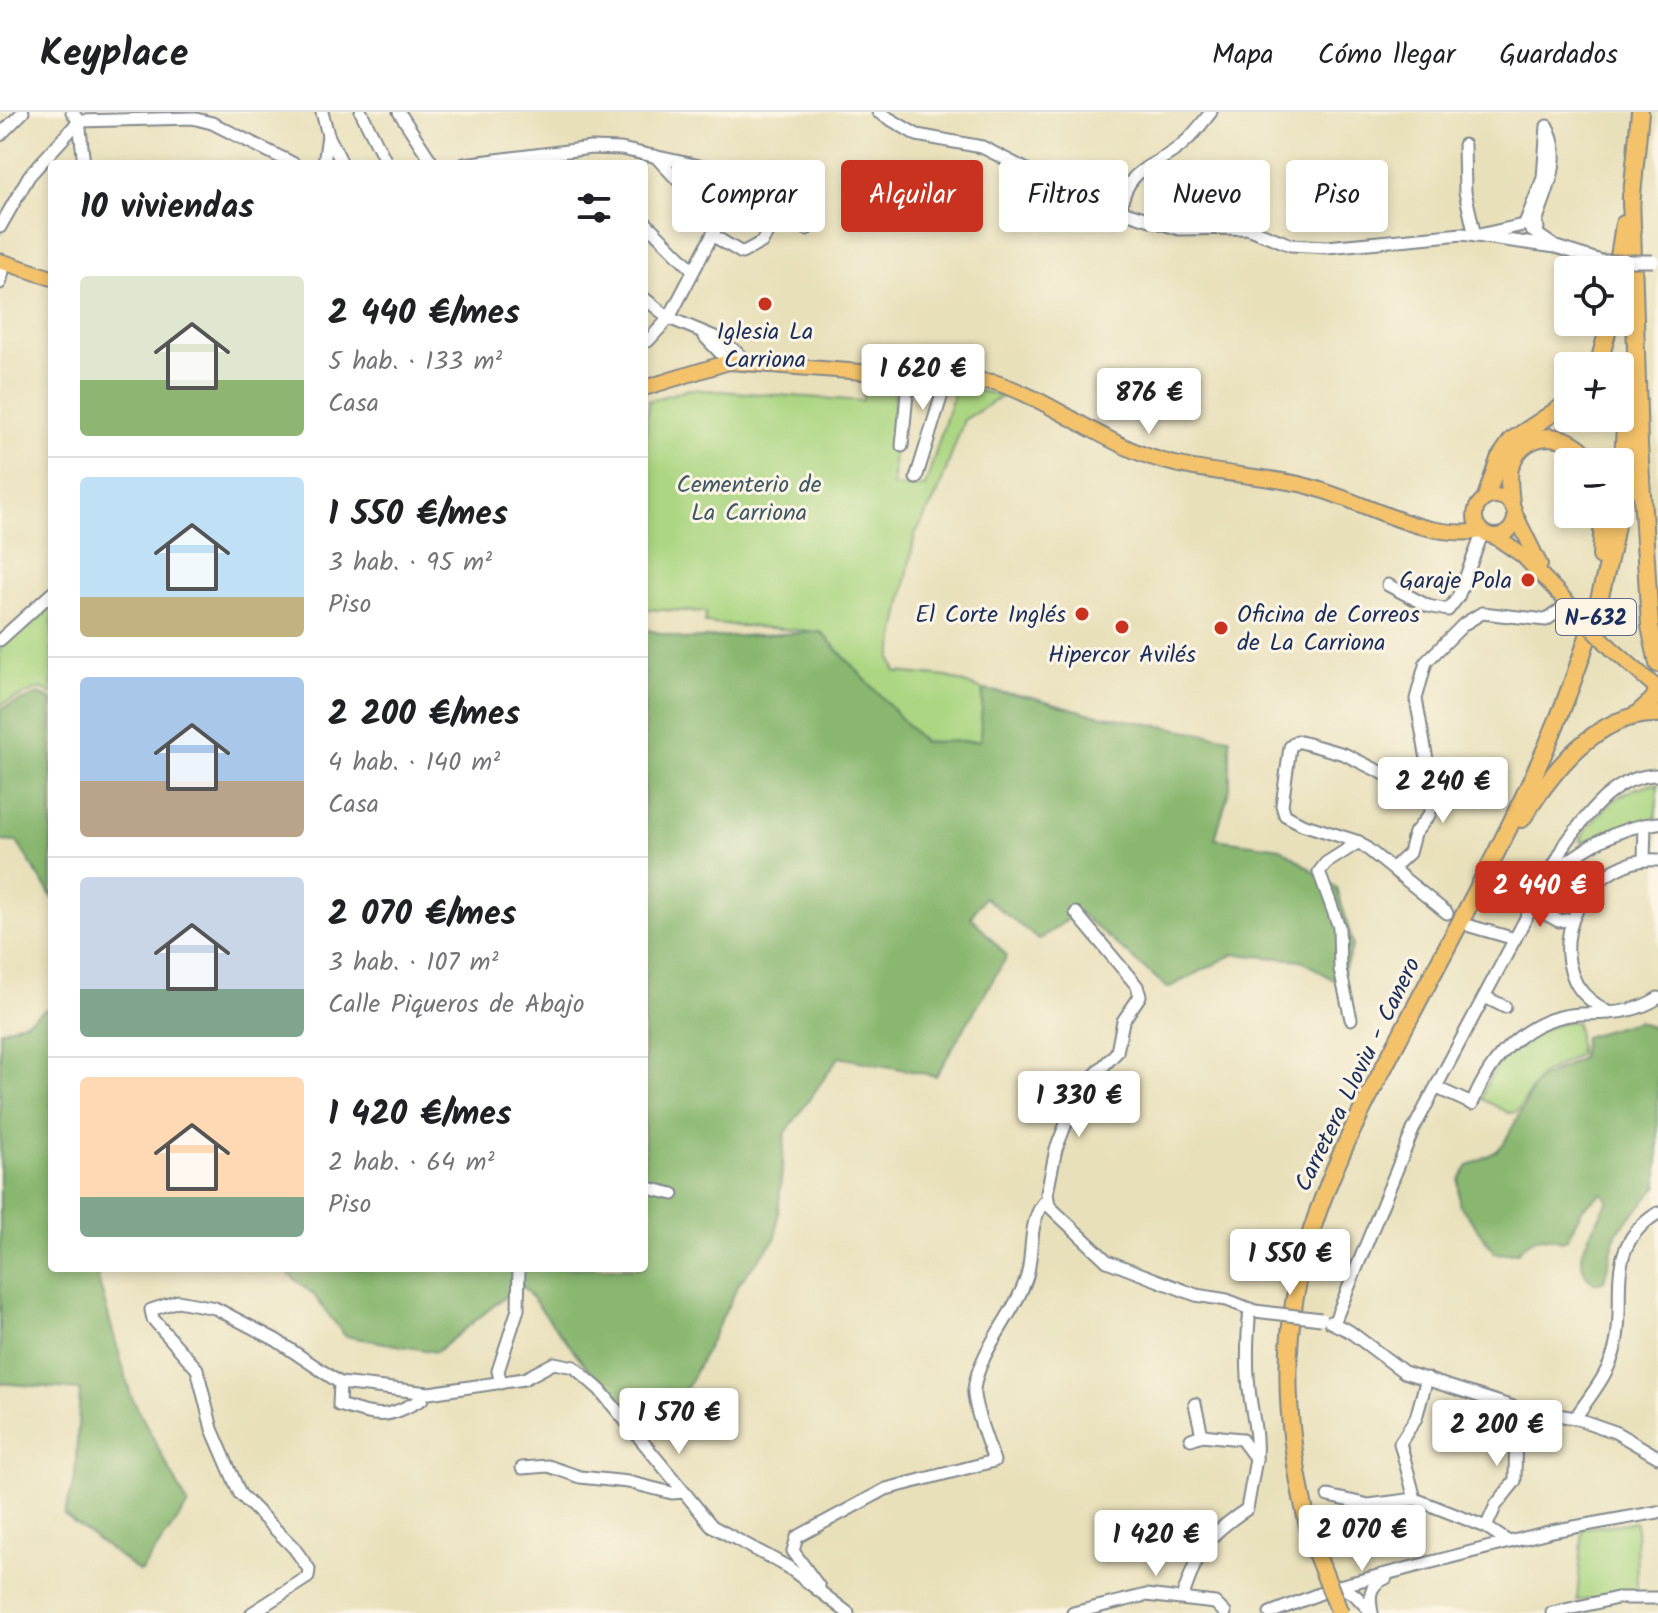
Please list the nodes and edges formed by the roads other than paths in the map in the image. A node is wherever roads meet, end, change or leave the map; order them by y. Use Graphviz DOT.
graph roads {
  1 [pos="23,112"];
  2 [pos="322,112"];
  3 [pos="361,112"];
  4 [pos="399,112"];
  5 [pos="878,112"];
  6 [pos="1211,112"];
  7 [pos="1640,112"];
  8 [pos="164,115"];
  9 [pos="188,115"];
  10 [pos="76,116"];
  11 [pos="0,135"];
  12 [pos="328,135"];
  13 [pos="1464,145"];
  14 [pos="1635,147"];
  15 [pos="636,152"];
  16 [pos="654,156"];
  17 [pos="83,160"];
  18 [pos="286,160"];
  19 [pos="325,160"];
  20 [pos="340,160"];
  21 [pos="385,160"];
  22 [pos="430,160"];
  23 [pos="496,160"];
  24 [pos="629,160"];
  25 [pos="672,160"];
  26 [pos="1008,160"];
  27 [pos="672,175"];
  28 [pos="1128,184"];
  29 [pos="1631,195"];
  30 [pos="1128,213"];
  31 [pos="1532,223"];
  32 [pos="648,225"];
  33 [pos="0,227"];
  34 [pos="714,232"];
  35 [pos="768,232"];
  36 [pos="712,235"];
  37 [pos="1475,236"];
  38 [pos="1556,247"];
  39 [pos="1619,256"];
  40 [pos="3,262"];
  41 [pos="1656,263"];
  42 [pos="692,269"];
  43 [pos="48,277"];
  44 [pos="0,283"];
  45 [pos="648,301"];
  46 [pos="675,320"];
  47 [pos="648,341"];
  48 [pos="729,362"];
  49 [pos="748,362"];
  50 [pos="908,381"];
  51 [pos="648,387"];
  52 [pos="1554,412"];
  53 [pos="902,446"];
  54 [pos="1580,448"];
  55 [pos="1624,448"];
  56 [pos="916,478"];
  57 [pos="1481,503"];
  58 [pos="1513,510"];
  59 [pos="1602,528"];
  60 [pos="1616,528"];
  61 [pos="1436,529"];
  62 [pos="1486,533"];
  63 [pos="1548,579"];
  64 [pos="1388,585"];
  65 [pos="48,597"];
  66 [pos="1569,604"];
  67 [pos="0,640"];
  68 [pos="1658,664"];
  69 [pos="1658,689"];
  70 [pos="1637,714"];
  71 [pos="1658,714"];
  72 [pos="1562,717"];
  73 [pos="1425,764"];
  74 [pos="1658,775"];
  75 [pos="1658,823"];
  76 [pos="1645,825"];
  77 [pos="1359,842"];
  78 [pos="1644,859"];
  79 [pos="1658,860"];
  80 [pos="1393,868"];
  81 [pos="1548,877"];
  82 [pos="1474,895"];
  83 [pos="1532,907"];
  84 [pos="1076,913"];
  85 [pos="1447,913"];
  86 [pos="1573,919"];
  87 [pos="1470,926"];
  88 [pos="1515,939"];
  89 [pos="1485,997"];
  90 [pos="1658,998"];
  91 [pos="1505,1007"];
  92 [pos="1609,1014"];
  93 [pos="1351,1019"];
  94 [pos="1437,1088"];
  95 [pos="648,1188"];
  96 [pos="673,1194"];
  97 [pos="1047,1199"];
  98 [pos="1658,1213"];
  99 [pos="519,1272"];
  100 [pos="1252,1310"];
  101 [pos="1334,1323"];
  102 [pos="1427,1378"];
  103 [pos="340,1383"];
  104 [pos="501,1383"];
  105 [pos="422,1399"];
  106 [pos="1195,1404"];
  107 [pos="1516,1408"];
  108 [pos="1575,1418"];
  109 [pos="1658,1457"];
  110 [pos="1256,1459"];
  111 [pos="522,1468"];
  112 [pos="684,1492"];
  113 [pos="1328,1496"];
  114 [pos="1415,1499"];
  115 [pos="1658,1512"];
  116 [pos="1486,1527"];
  117 [pos="1509,1542"];
  118 [pos="1409,1570"];
  119 [pos="1339,1586"];
  120 [pos="1182,1598"];
  121 [pos="1658,1598"];
  122 [pos="830,1603"];
  123 [pos="252,1613"];
  124 [pos="848,1613"];
  125 [pos="1073,1613"];
  126 [pos="1225,1613"];
  127 [pos="1270,1613"];
  128 [pos="1340,1613"];
  129 [pos="1372,1613"];
  130 [pos="1552,1613"];
  1 -- 11 [label="street"];
  2 -- 12 [label="street"];
  3 -- 21 [label="street"];
  4 -- 22 [label="street"];
  5 -- 26 [label="street"];
  6 -- 28 [label="street"];
  7 -- 14 [label="highway"];
  8 -- 9 [label="street"];
  8 -- 10 [label="street"];
  9 -- 18 [label="street"];
  10 -- 17 [label="street"];
  10 -- 33 [label="street"];
  12 -- 19 [label="street"];
  12 -- 20 [label="street"];
  13 -- 37 [label="street"];
  14 -- 29 [label="highway"];
  14 -- 39 [label="highway"];
  15 -- 16 [label="street"];
  15 -- 23 [label="street"];
  15 -- 24 [label="street"];
  16 -- 25 [label="street"];
  16 -- 27 [label="street"];
  29 -- 55 [label="highway"];
  29 -- 68 [label="highway"];
  30 -- 37 [label="street"];
  31 -- 31 [label="street"];
  31 -- 37 [label="street"];
  31 -- 38 [label="street"];
  32 -- 42 [label="street"];
  34 -- 36 [label="street"];
  35 -- 36 [label="street"];
  36 -- 42 [label="street"];
  37 -- 38 [label="street"];
  38 -- 41 [label="street, bridge"];
  40 -- 43 [label="main road"];
  40 -- 44 [label="street"];
  42 -- 46 [label="street"];
  45 -- 46 [label="street"];
  46 -- 47 [label="street"];
  46 -- 48 [label="street"];
  46 -- 49 [label="street"];
  48 -- 49 [label="main road"];
  48 -- 51 [label="main road"];
  49 -- 50 [label="main road"];
  50 -- 53 [label="street"];
  50 -- 56 [label="street"];
  50 -- 61 [label="main road"];
  52 -- 57 [label="highway"];
  54 -- 58 [label="highway"];
  57 -- 58 [label="main road"];
  57 -- 61 [label="main road"];
  57 -- 62 [label="main road"];
  58 -- 62 [label="main road"];
  58 -- 63 [label="main road"];
  59 -- 72 [label="highway"];
  60 -- 72 [label="highway, Carretera Lloviu - Canero / N-632"];
  61 -- 62 [label="main road"];
  62 -- 63 [label="main road"];
  62 -- 64 [label="street"];
  63 -- 66 [label="main road"];
  65 -- 67 [label="street"];
  66 -- 69 [label="main road, bridge"];
  66 -- 73 [label="street"];
  69 -- 70 [label="highway"];
  70 -- 71 [label="highway"];
  70 -- 82 [label="highway"];
  72 -- 82 [label="highway, Carretera Lloviu - Canero / N-632"];
  73 -- 77 [label="street"];
  73 -- 80 [label="street"];
  74 -- 81 [label="street"];
  75 -- 76 [label="street"];
  76 -- 78 [label="street"];
  76 -- 81 [label="street"];
  77 -- 80 [label="street"];
  77 -- 93 [label="street"];
  78 -- 79 [label="street"];
  78 -- 86 [label="street"];
  80 -- 85 [label="street"];
  81 -- 83 [label="street"];
  82 -- 128 [label="highway, Carretera Lloviu - Canero / N-632, bridge"];
  83 -- 86 [label="street"];
  83 -- 88 [label="street"];
  84 -- 97 [label="street"];
  86 -- 92 [label="street"];
  87 -- 88 [label="street"];
  88 -- 89 [label="street"];
  89 -- 91 [label="street"];
  89 -- 94 [label="street"];
  90 -- 92 [label="street"];
  92 -- 94 [label="street"];
  94 -- 101 [label="street"];
  95 -- 96 [label="street"];
  97 -- 100 [label="street"];
  97 -- 122 [label="street"];
  98 -- 108 [label="street"];
  99 -- 104 [label="street"];
  100 -- 101 [label="street, bridge"];
  100 -- 110 [label="street"];
  101 -- 102 [label="street"];
  102 -- 107 [label="street"];
  102 -- 114 [label="street"];
  103 -- 104 [label="street"];
  103 -- 105 [label="street"];
  103 -- 123 [label="street"];
  104 -- 112 [label="street"];
  106 -- 110 [label="street"];
  107 -- 108 [label="street"];
  107 -- 116 [label="street"];
  108 -- 109 [label="street"];
  110 -- 120 [label="street"];
  111 -- 112 [label="street"];
  112 -- 122 [label="street"];
  113 -- 114 [label="street"];
  114 -- 116 [label="street"];
  115 -- 117 [label="street"];
  116 -- 117 [label="street"];
  117 -- 118 [label="street"];
  118 -- 119 [label="street"];
  118 -- 129 [label="street"];
  119 -- 127 [label="street"];
  119 -- 129 [label="street"];
  120 -- 125 [label="street"];
  120 -- 126 [label="street"];
  121 -- 130 [label="street"];
  122 -- 124 [label="street"];
}
